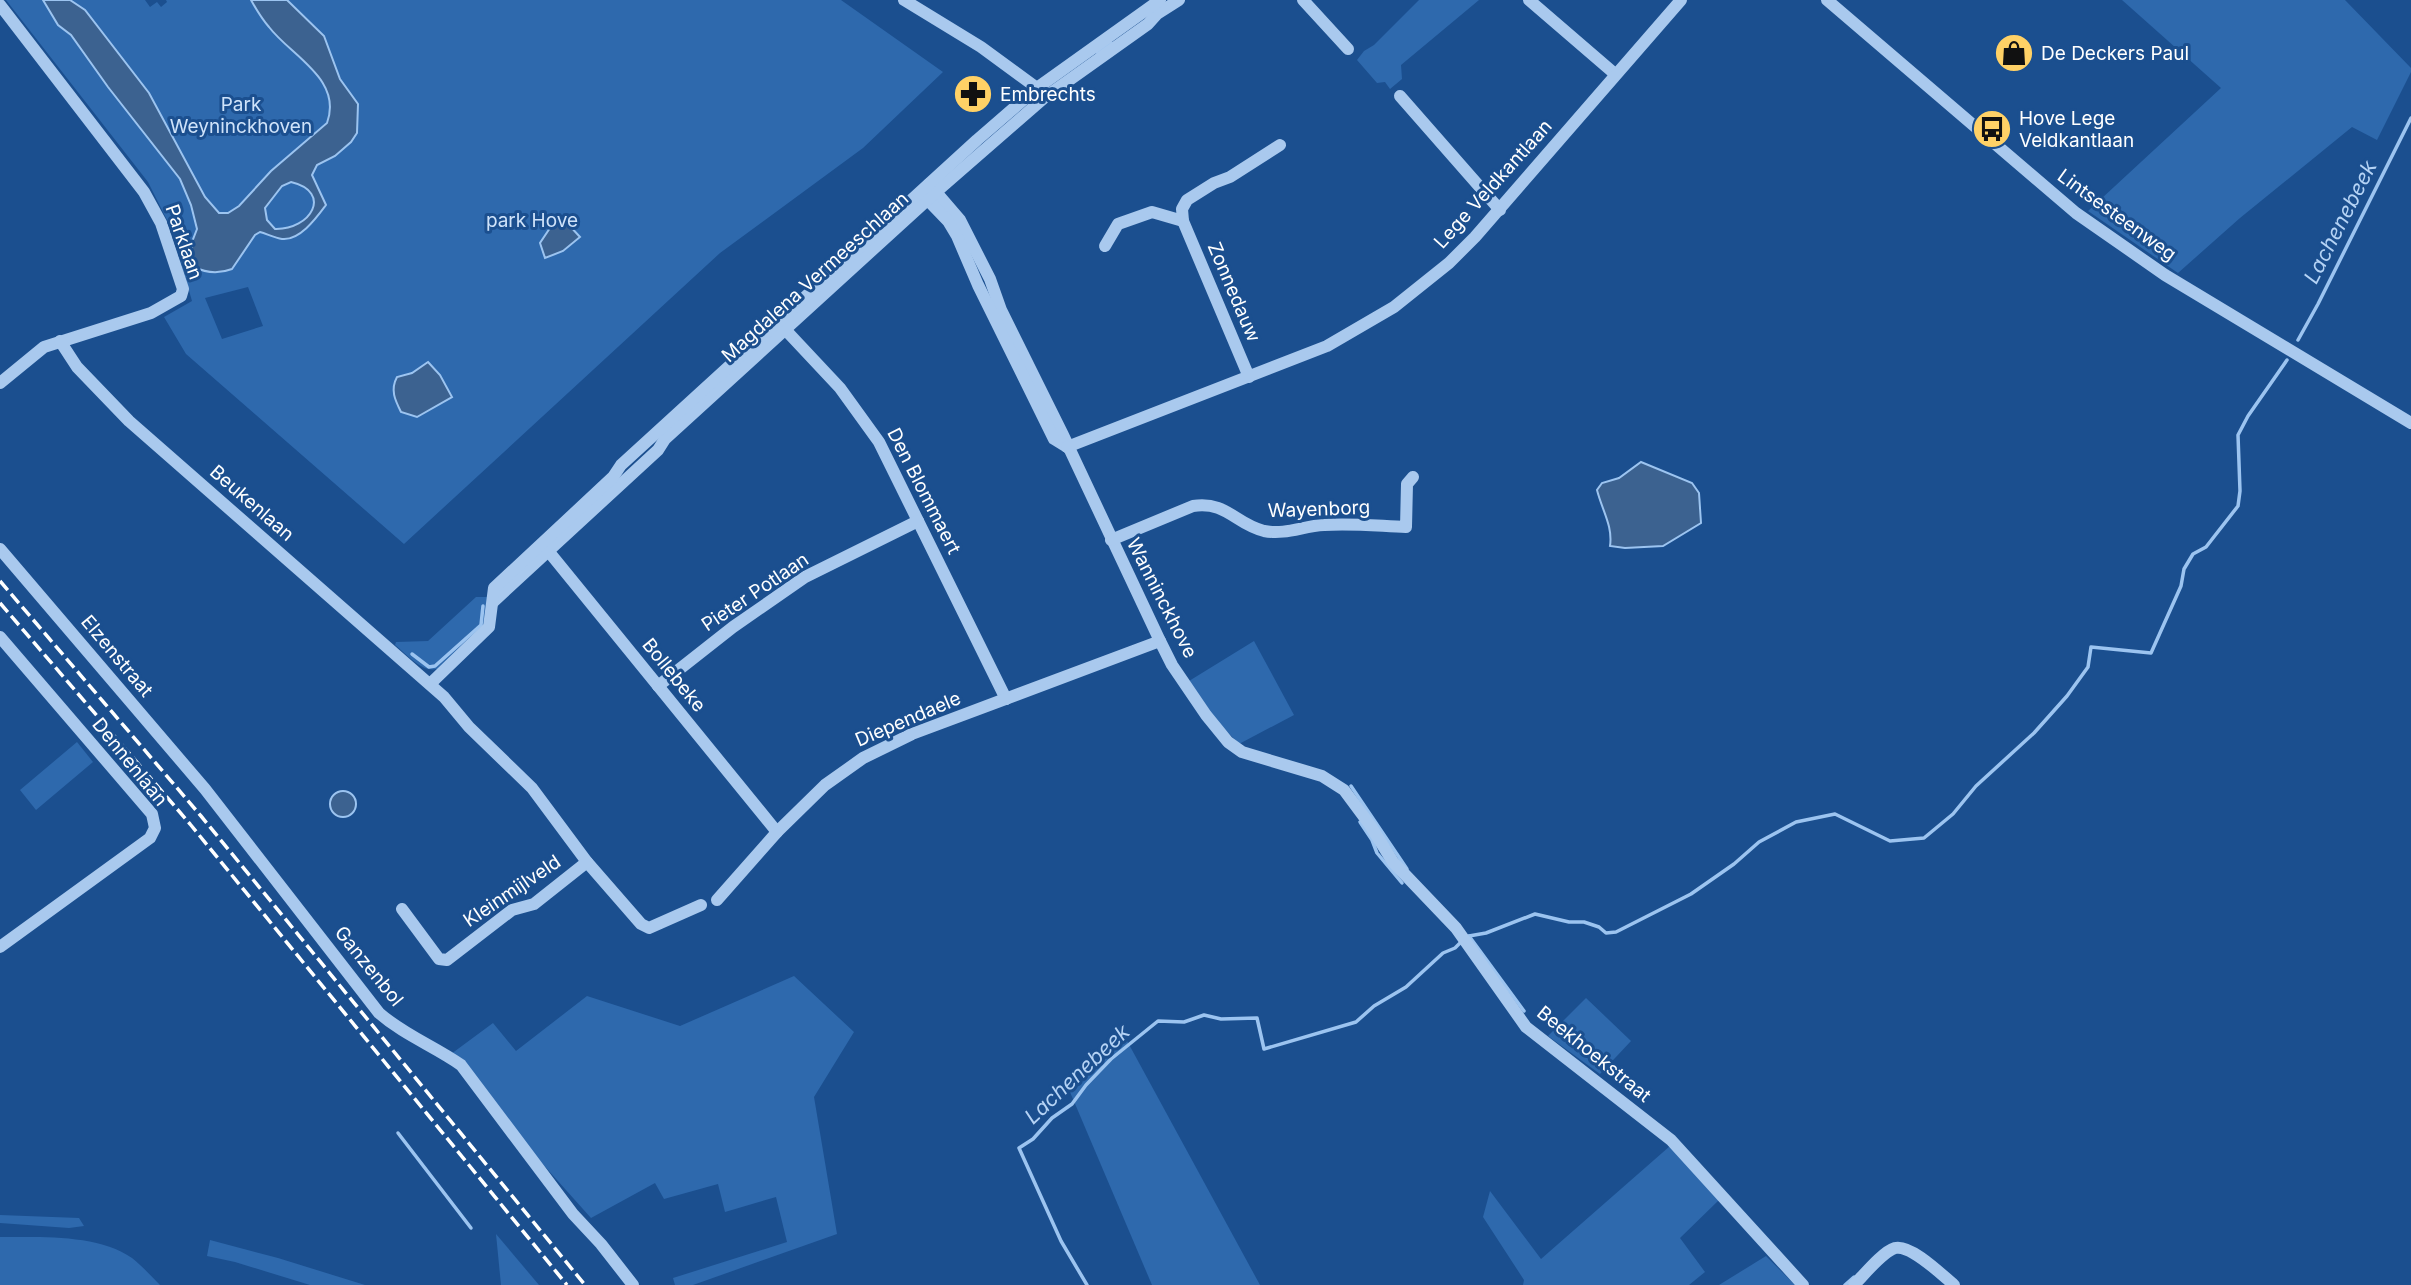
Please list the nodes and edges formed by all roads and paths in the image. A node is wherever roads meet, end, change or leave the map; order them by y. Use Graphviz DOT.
graph roads {
  1 [pos="904,0"];
  2 [pos="1160,0"];
  3 [pos="1179,0"];
  4 [pos="1303,0"];
  5 [pos="1529,0"];
  6 [pos="1681,0"];
  7 [pos="1827,0"];
  8 [pos="0,5"];
  9 [pos="1349,49"];
  10 [pos="1615,74"];
  11 [pos="1040,93"];
  12 [pos="1399,96"];
  13 [pos="1280,145"];
  14 [pos="928,192"];
  15 [pos="1500,210"];
  16 [pos="1183,221"];
  17 [pos="1105,246"];
  18 [pos="781,325"];
  19 [pos="60,341"];
  20 [pos="1249,377"];
  21 [pos="0,383"];
  22 [pos="2411,423"];
  23 [pos="1067,447"];
  24 [pos="1413,477"];
  25 [pos="918,521"];
  26 [pos="1111,540"];
  27 [pos="546,547"];
  28 [pos="0,549"];
  29 [pos="0,637"];
  30 [pos="1160,641"];
  31 [pos="430,684"];
  32 [pos="658,686"];
  33 [pos="1006,699"];
  34 [pos="1242,752"];
  35 [pos="205,789"];
  36 [pos="777,832"];
  37 [pos="587,862"];
  38 [pos="717,900"];
  39 [pos="701,905"];
  40 [pos="402,909"];
  41 [pos="0,947"];
  42 [pos="633,1285"];
  43 [pos="1803,1285"];
  44 [pos="1853,1285"];
  45 [pos="1954,1285"];
  1 -- 11 [label="street"];
  2 -- 11 [label="street, Magdalena Vermeeschlaan"];
  3 -- 11 [label="street, Magdalena Vermeeschlaan"];
  4 -- 9 [label="street"];
  5 -- 10 [label="street"];
  6 -- 10 [label="street, Lege Veldkantlaan"];
  7 -- 22 [label="street, Lintsesteenweg"];
  8 -- 19 [label="street, Parklaan"];
  10 -- 15 [label="street, Lege Veldkantlaan"];
  11 -- 14 [label="street, Magdalena Vermeeschlaan"];
  12 -- 15 [label="street"];
  13 -- 16 [label="street"];
  14 -- 18 [label="street, Magdalena Vermeeschlaan"];
  14 -- 23 [label="street, Wanninckhove"];
  15 -- 20 [label="street, Lege Veldkantlaan"];
  16 -- 17 [label="street"];
  16 -- 20 [label="street, Zonnedauw"];
  18 -- 25 [label="street, Den Blommaert"];
  18 -- 27 [label="street, Magdalena Vermeeschlaan"];
  19 -- 21 [label="street, Parklaan"];
  19 -- 31 [label="street, Beukenlaan"];
  20 -- 23 [label="street, Lege Veldkantlaan"];
  23 -- 26 [label="street, Wanninckhove"];
  24 -- 26 [label="street, Wayenborg"];
  25 -- 32 [label="street, Pieter Potlaan"];
  25 -- 33 [label="street, Den Blommaert"];
  26 -- 30 [label="street, Wanninckhove"];
  27 -- 31 [label="street, Magdalena Vermeeschlaan"];
  27 -- 32 [label="street, Bollebeke"];
  28 -- 35 [label="street, Elzenstraat"];
  29 -- 41 [label="street, Dennenlaan"];
  30 -- 33 [label="street, Diependaele"];
  30 -- 34 [label="street, Wanninckhove"];
  31 -- 37 [label="street, Kleinmijlveld"];
  32 -- 36 [label="street, Bollebeke"];
  33 -- 36 [label="street, Diependaele"];
  34 -- 43 [label="street, Beekhoekstraat"];
  35 -- 42 [label="street, Ganzenbol"];
  36 -- 38 [label="street, Diependaele"];
  37 -- 39 [label="street, Kleinmijlveld"];
  37 -- 40 [label="street, Kleinmijlveld"];
  44 -- 45 [label="street"];
}
